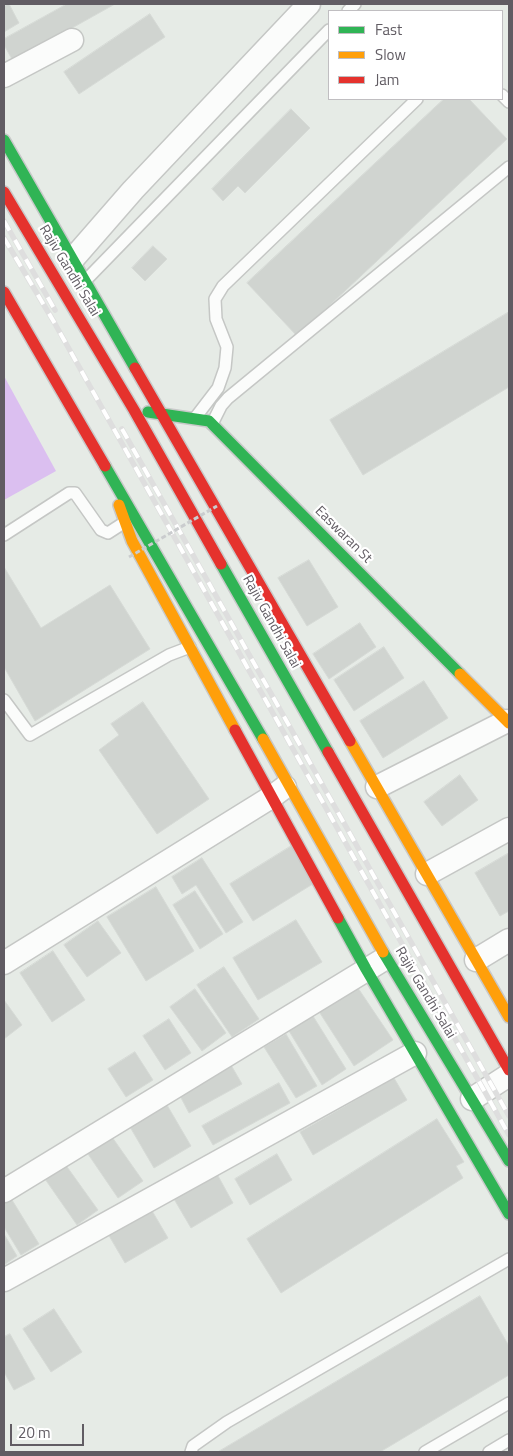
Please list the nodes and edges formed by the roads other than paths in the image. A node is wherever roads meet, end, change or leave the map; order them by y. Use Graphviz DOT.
graph roads {
  1 [pos="309,4"];
  2 [pos="328,31"];
  3 [pos="72,40"];
  4 [pos="4,76"];
  5 [pos="416,100"];
  6 [pos="4,140"];
  7 [pos="509,167"];
  8 [pos="4,192"];
  9 [pos="72,260"];
  10 [pos="85,281"];
  11 [pos="4,292"];
  12 [pos="134,410"];
  13 [pos="162,414"];
  14 [pos="194,418"];
  15 [pos="212,424"];
  16 [pos="105,466"];
  17 [pos="125,522"];
  18 [pos="4,535"];
  19 [pos="190,647"];
  20 [pos="4,700"];
  21 [pos="508,722"];
  22 [pos="377,787"];
  23 [pos="281,790"];
  24 [pos="509,829"];
  25 [pos="427,874"];
  26 [pos="509,940"];
  27 [pos="386,958"];
  28 [pos="476,960"];
  29 [pos="4,963"];
  30 [pos="366,969"];
  31 [pos="509,1017"];
  32 [pos="415,1053"];
  33 [pos="509,1070"];
  34 [pos="509,1075"];
  35 [pos="472,1099"];
  36 [pos="509,1161"];
  37 [pos="4,1191"];
  38 [pos="509,1214"];
  39 [pos="509,1259"];
  40 [pos="4,1280"];
  41 [pos="509,1403"];
  42 [pos="509,1440"];
  43 [pos="191,1452"];
  44 [pos="425,1452"];
  45 [pos="489,1452"];
  1 -- 9 [label="street"];
  2 -- 10 [label="lane"];
  3 -- 4 [label="street"];
  5 -- 14 [label="lane"];
  6 -- 9 [label="street"];
  7 -- 15 [label="lane"];
  8 -- 12 [label="street, Rajiv Gandhi Salai"];
  9 -- 10 [label="street"];
  10 -- 13 [label="street"];
  11 -- 16 [label="street, Rajiv Gandhi Salai"];
  12 -- 13 [label="street, Easwaran St"];
  12 -- 33 [label="street, Rajiv Gandhi Salai"];
  13 -- 14 [label="street, Easwaran St"];
  13 -- 22 [label="street"];
  14 -- 15 [label="street, Easwaran St"];
  15 -- 21 [label="street, Easwaran St"];
  16 -- 17 [label="street"];
  16 -- 23 [label="street, Rajiv Gandhi Salai"];
  17 -- 18 [label="lane"];
  17 -- 19 [label="street"];
  19 -- 20 [label="lane"];
  19 -- 23 [label="street"];
  21 -- 22 [label="street"];
  22 -- 25 [label="street"];
  23 -- 27 [label="street, Rajiv Gandhi Salai"];
  23 -- 29 [label="street"];
  23 -- 30 [label="street"];
  24 -- 25 [label="street"];
  25 -- 28 [label="street"];
  26 -- 28 [label="street"];
  27 -- 30 [label="street"];
  27 -- 35 [label="street, Rajiv Gandhi Salai"];
  28 -- 31 [label="street"];
  30 -- 32 [label="street"];
  30 -- 37 [label="street"];
  32 -- 38 [label="street"];
  32 -- 40 [label="street"];
  34 -- 35 [label="street"];
  35 -- 36 [label="street, Rajiv Gandhi Salai"];
  39 -- 43 [label="lane"];
  41 -- 44 [label="lane"];
  42 -- 45 [label="lane"];
}
